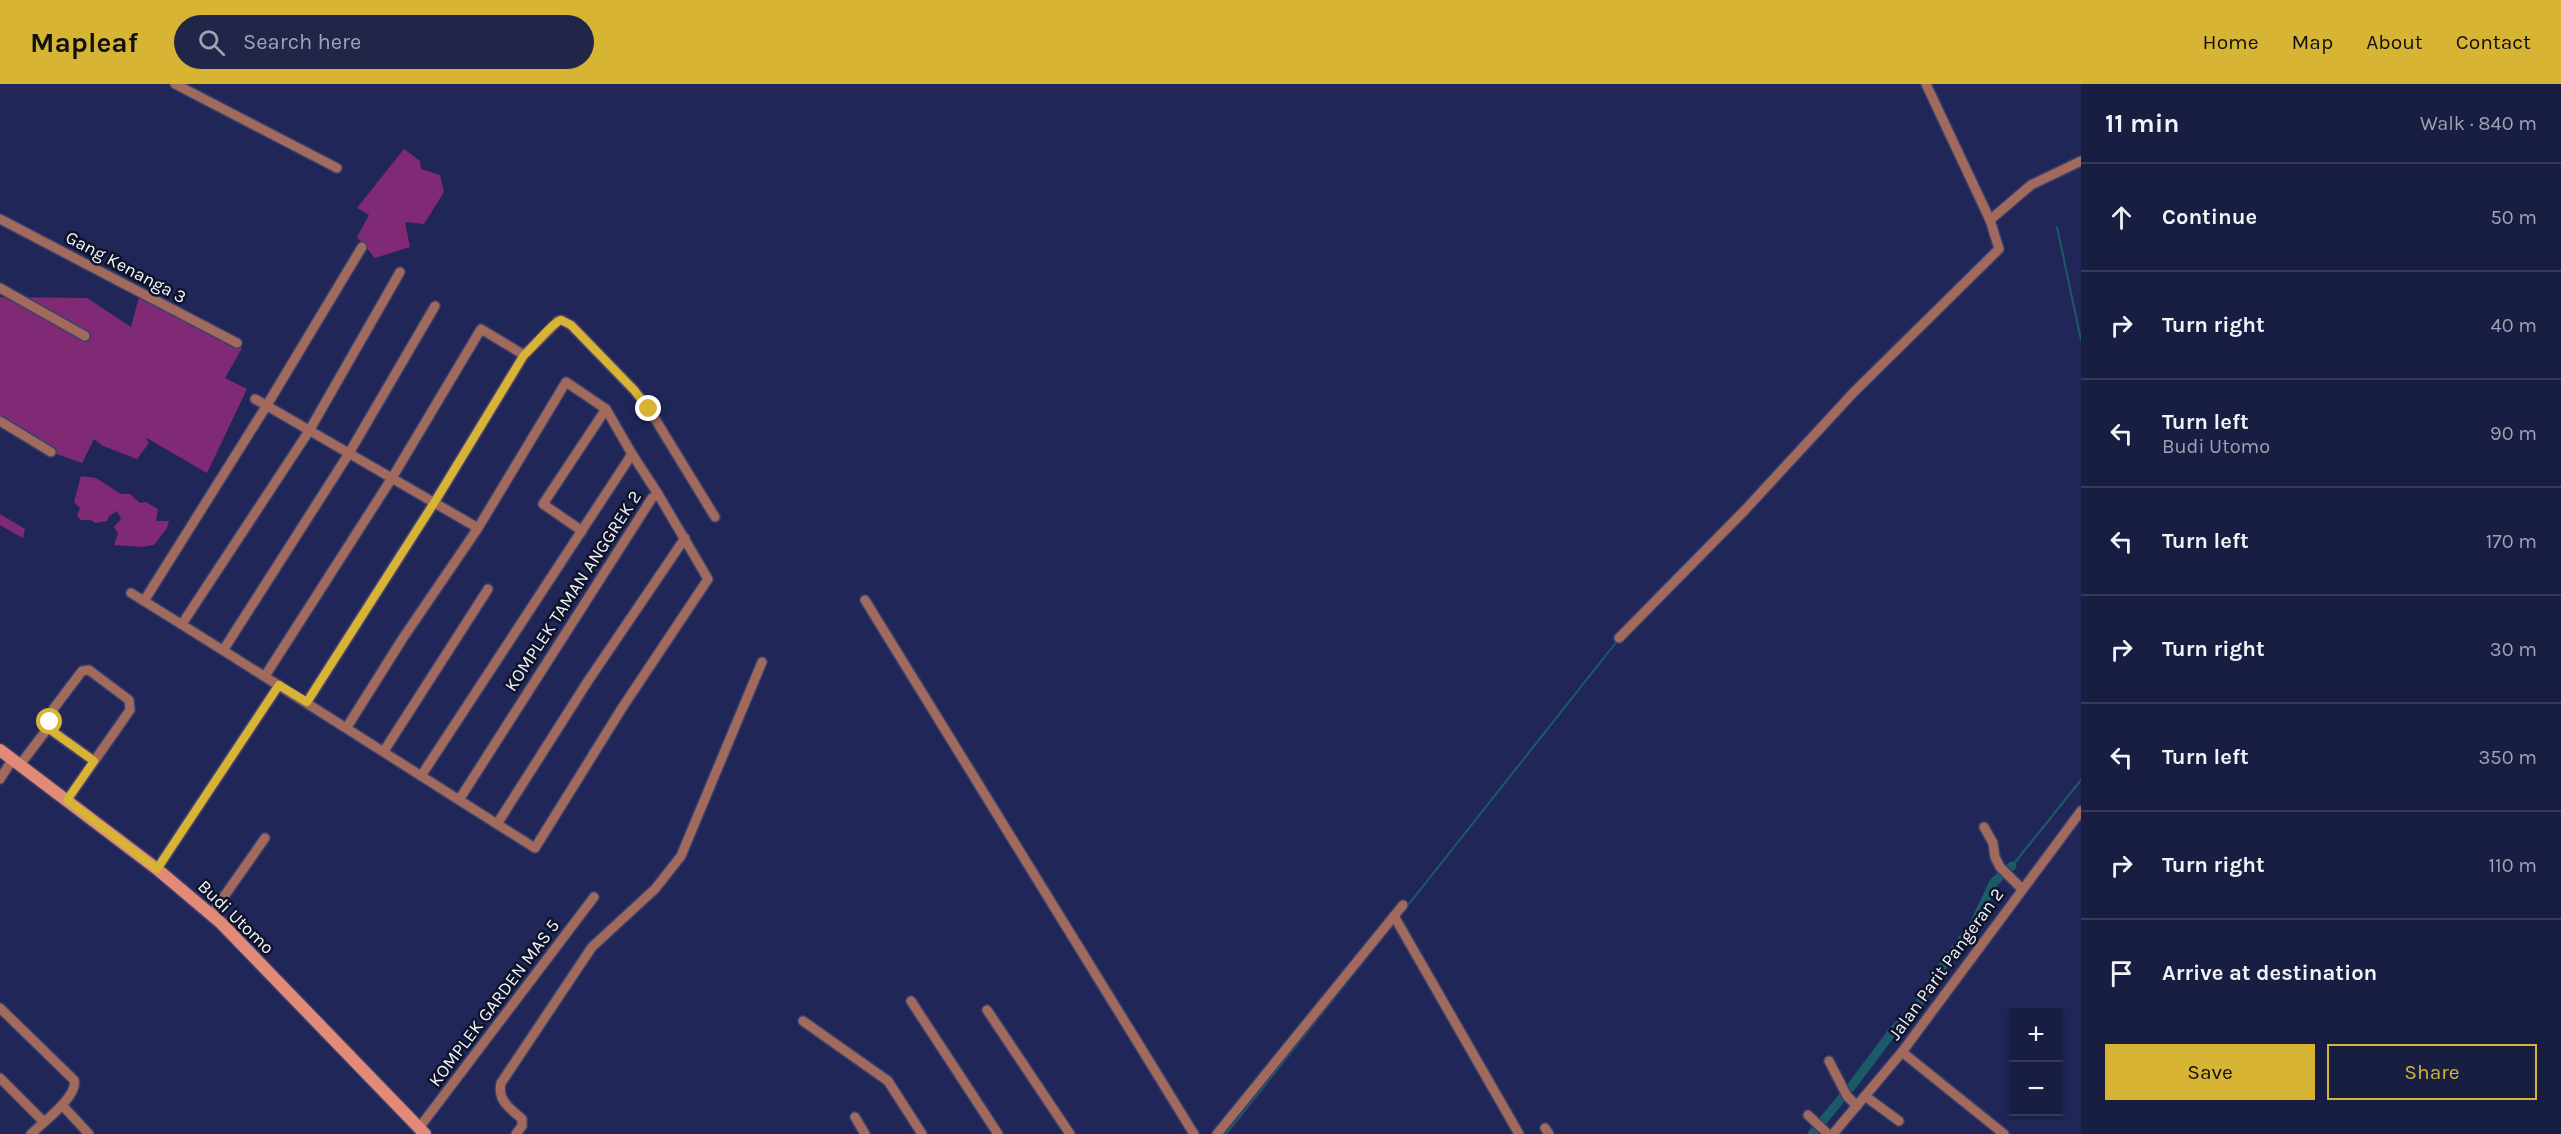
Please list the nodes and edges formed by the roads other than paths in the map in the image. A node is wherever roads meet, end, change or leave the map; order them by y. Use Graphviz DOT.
graph roads {
  1 [pos="175,84"];
  2 [pos="1926,84"];
  3 [pos="2081,161"];
  4 [pos="337,168"];
  5 [pos="0,219"];
  6 [pos="1990,220"];
  7 [pos="362,247"];
  8 [pos="400,272"];
  9 [pos="0,288"];
  10 [pos="435,306"];
  11 [pos="85,336"];
  12 [pos="237,343"];
  13 [pos="524,355"];
  14 [pos="255,399"];
  15 [pos="267,405"];
  16 [pos="606,409"];
  17 [pos="0,421"];
  18 [pos="309,431"];
  19 [pos="51,452"];
  20 [pos="632,454"];
  21 [pos="348,455"];
  22 [pos="392,478"];
  23 [pos="658,494"];
  24 [pos="434,503"];
  25 [pos="715,517"];
  26 [pos="478,528"];
  27 [pos="582,531"];
  28 [pos="685,538"];
  29 [pos="488,589"];
  30 [pos="131,594"];
  31 [pos="865,600"];
  32 [pos="144,601"];
  33 [pos="182,624"];
  34 [pos="1619,638"];
  35 [pos="224,649"];
  36 [pos="762,662"];
  37 [pos="265,676"];
  38 [pos="279,685"];
  39 [pos="307,702"];
  40 [pos="347,727"];
  41 [pos="48,728"];
  42 [pos="0,750"];
  43 [pos="384,751"];
  44 [pos="94,761"];
  45 [pos="16,763"];
  46 [pos="422,776"];
  47 [pos="0,779"];
  48 [pos="67,800"];
  49 [pos="459,800"];
  50 [pos="2081,811"];
  51 [pos="497,824"];
  52 [pos="1984,827"];
  53 [pos="265,838"];
  54 [pos="157,869"];
  55 [pos="2022,888"];
  56 [pos="594,897"];
  57 [pos="1403,905"];
  58 [pos="211,915"];
  59 [pos="1396,920"];
  60 [pos="911,1001"];
  61 [pos="0,1008"];
  62 [pos="987,1010"];
  63 [pos="803,1021"];
  64 [pos="1902,1052"];
  65 [pos="1829,1061"];
  66 [pos="0,1078"];
  67 [pos="1865,1096"];
  68 [pos="62,1105"];
  69 [pos="1857,1106"];
  70 [pos="855,1117"];
  71 [pos="1811,1117"];
  72 [pos="1899,1121"];
  73 [pos="44,1122"];
  74 [pos="422,1131"];
  75 [pos="1825,1131"];
  76 [pos="31,1134"];
  77 [pos="89,1134"];
  78 [pos="516,1134"];
  79 [pos="865,1134"];
  80 [pos="922,1134"];
  81 [pos="998,1134"];
  82 [pos="1070,1134"];
  83 [pos="1194,1134"];
  84 [pos="1217,1134"];
  85 [pos="1519,1134"];
  86 [pos="1833,1134"];
  87 [pos="2004,1134"];
  1 -- 4 [label="street"];
  2 -- 6 [label="street"];
  3 -- 6 [label="street"];
  5 -- 12 [label="street, Gang Kenanga 3"];
  6 -- 34 [label="street"];
  7 -- 15 [label="street"];
  8 -- 18 [label="street"];
  9 -- 11 [label="street"];
  10 -- 21 [label="street"];
  13 -- 22 [label="street"];
  13 -- 24 [label="street"];
  13 -- 25 [label="street"];
  14 -- 15 [label="street"];
  15 -- 18 [label="street"];
  15 -- 32 [label="street"];
  16 -- 20 [label="street"];
  16 -- 26 [label="street"];
  16 -- 27 [label="street"];
  17 -- 19 [label="street"];
  18 -- 21 [label="street"];
  18 -- 33 [label="street"];
  20 -- 23 [label="street"];
  20 -- 27 [label="street"];
  21 -- 22 [label="street"];
  21 -- 35 [label="street"];
  22 -- 24 [label="street"];
  22 -- 37 [label="street"];
  23 -- 28 [label="street, KOMPLEK TAMAN ANGGREK 2"];
  23 -- 49 [label="street, KOMPLEK TAMAN ANGGREK 2"];
  24 -- 26 [label="street"];
  24 -- 39 [label="street"];
  26 -- 40 [label="street"];
  27 -- 46 [label="street"];
  28 -- 51 [label="street"];
  28 -- 51 [label="street, KOMPLEK TAMAN ANGGREK 2"];
  29 -- 43 [label="street"];
  30 -- 32 [label="street"];
  31 -- 83 [label="street"];
  32 -- 33 [label="street"];
  33 -- 35 [label="street"];
  35 -- 37 [label="street"];
  36 -- 78 [label="street"];
  37 -- 38 [label="street"];
  38 -- 39 [label="street"];
  38 -- 54 [label="street"];
  39 -- 40 [label="street"];
  40 -- 43 [label="street"];
  41 -- 44 [label="street"];
  41 -- 44 [label="street"];
  41 -- 45 [label="street"];
  42 -- 45 [label="street, Budi Utomo"];
  43 -- 46 [label="street"];
  44 -- 48 [label="street"];
  45 -- 47 [label="street"];
  45 -- 48 [label="street, Budi Utomo"];
  46 -- 49 [label="street"];
  48 -- 54 [label="street, Budi Utomo"];
  49 -- 51 [label="street"];
  50 -- 55 [label="street, Jalan Parit Pangeran 2"];
  52 -- 55 [label="street"];
  53 -- 58 [label="street"];
  54 -- 58 [label="street, Budi Utomo"];
  55 -- 64 [label="street, Jalan Parit Pangeran 2"];
  56 -- 74 [label="street, KOMPLEK GARDEN MAS 5"];
  57 -- 59 [label="street"];
  58 -- 74 [label="street, Budi Utomo"];
  59 -- 84 [label="street"];
  59 -- 85 [label="street"];
  60 -- 81 [label="street"];
  61 -- 68 [label="street"];
  62 -- 82 [label="street"];
  63 -- 80 [label="street"];
  64 -- 67 [label="street, Jalan Parit Pangeran 2"];
  64 -- 87 [label="street"];
  65 -- 69 [label="street"];
  66 -- 73 [label="street"];
  67 -- 69 [label="street, Jalan Parit Pangeran 2"];
  67 -- 72 [label="street"];
  68 -- 73 [label="street"];
  68 -- 77 [label="street"];
  69 -- 86 [label="street, Jalan Parit Pangeran 2"];
  70 -- 79 [label="street"];
  71 -- 75 [label="street"];
  73 -- 76 [label="street"];
}
